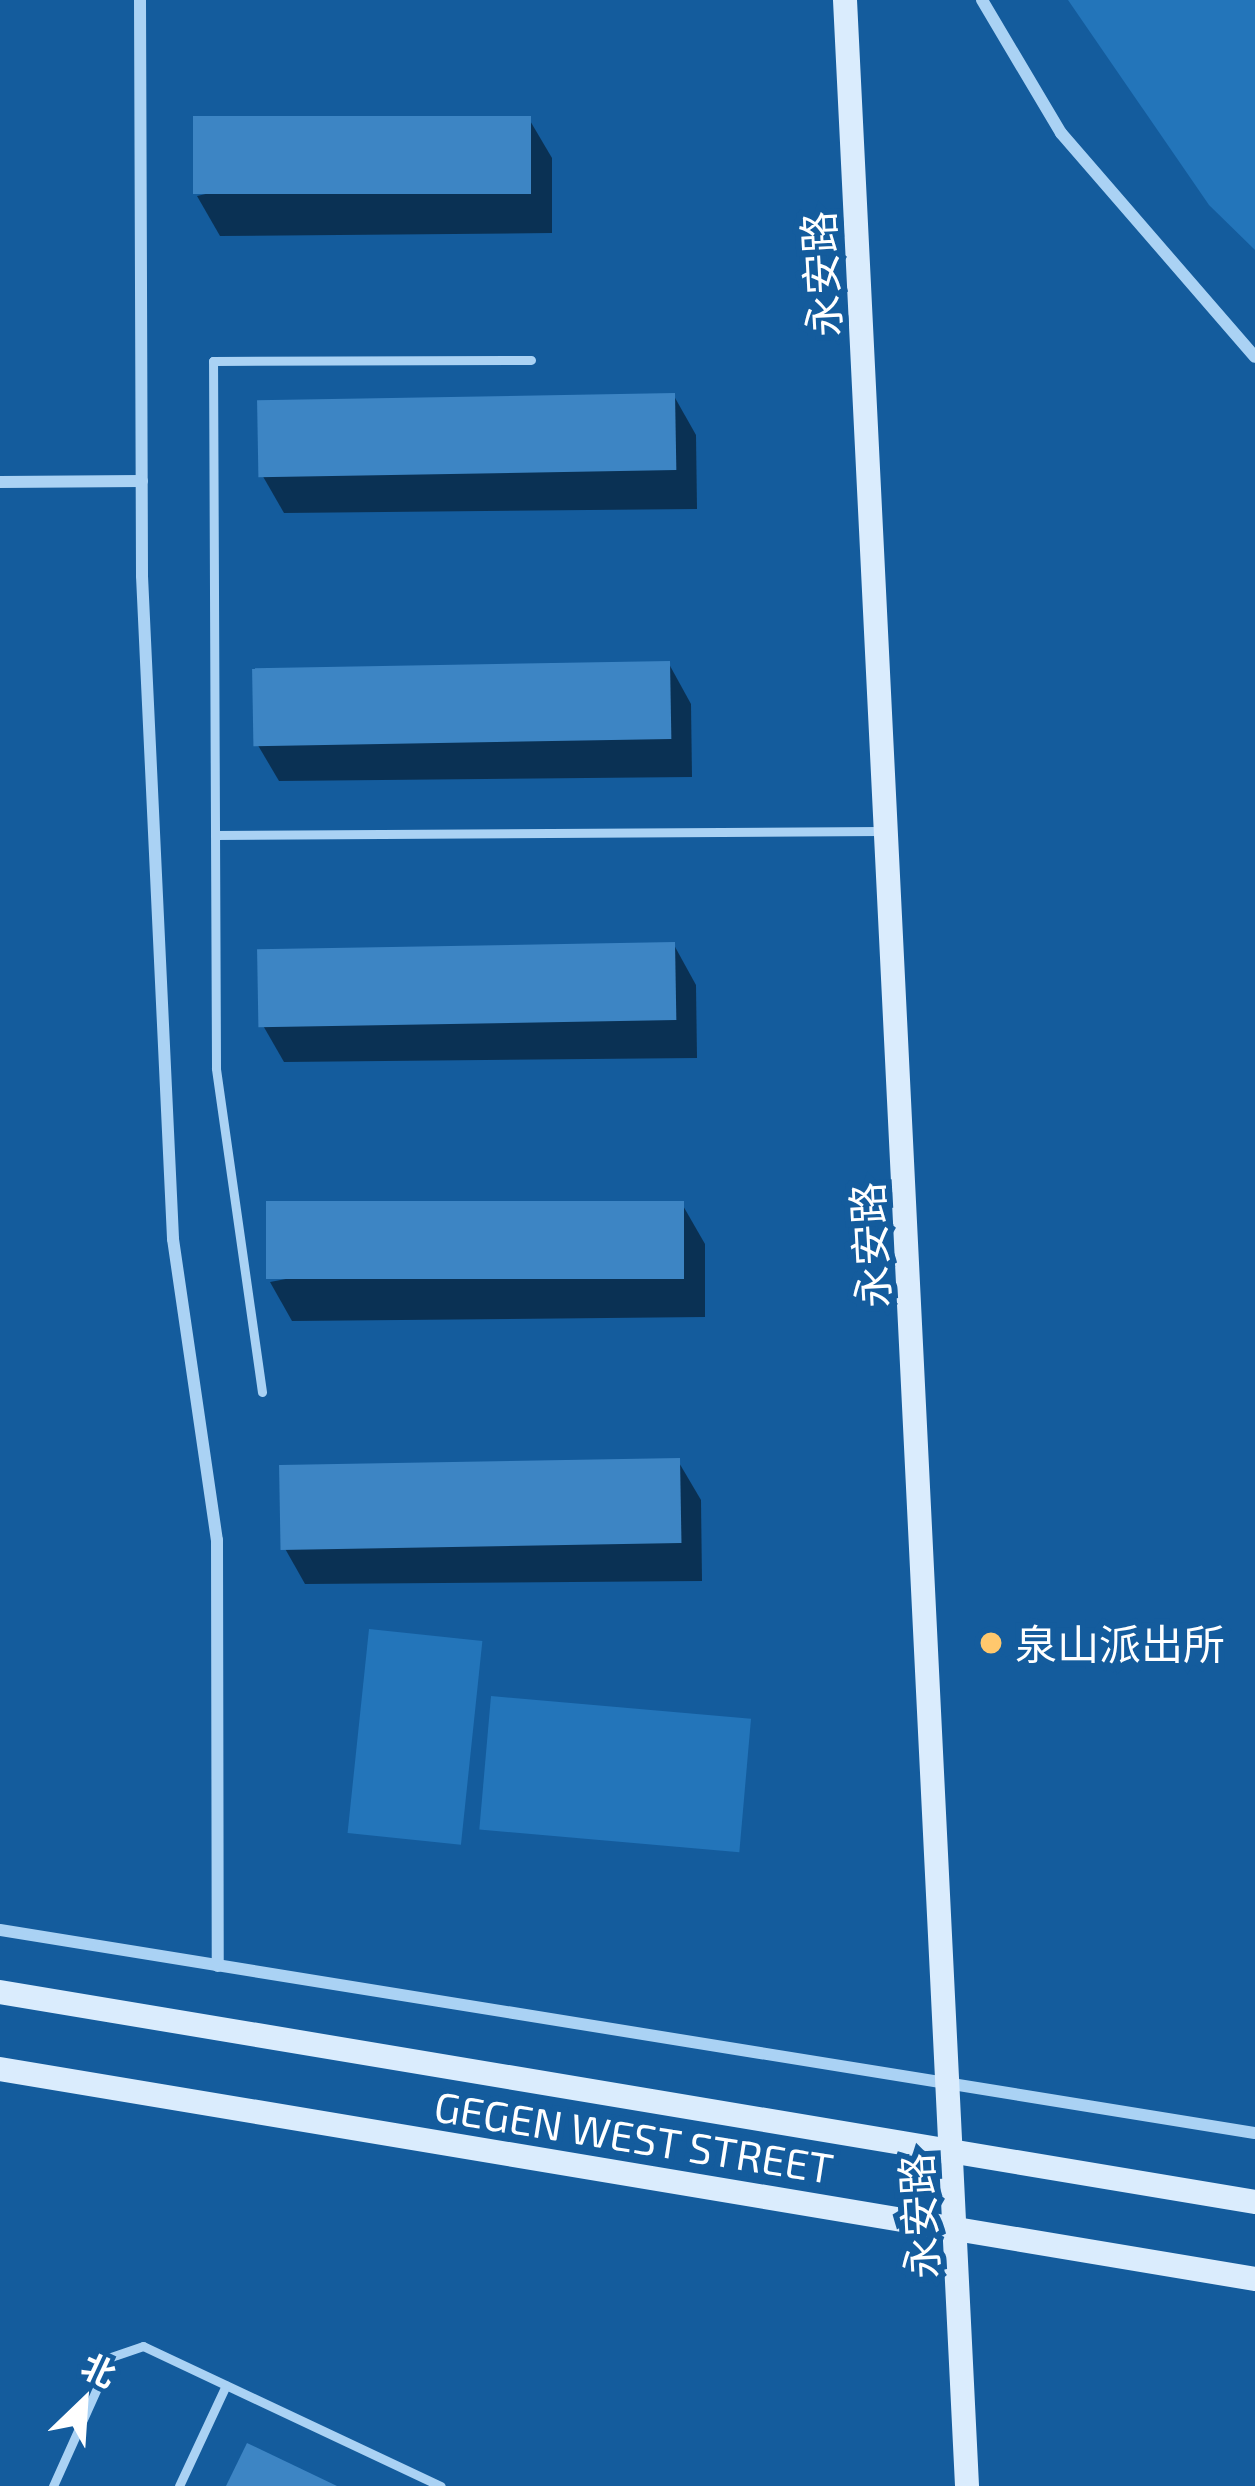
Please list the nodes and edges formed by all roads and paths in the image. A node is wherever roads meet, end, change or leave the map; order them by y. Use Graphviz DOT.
graph roads {
  1 [pos="140,0"];
  2 [pos="845,0"];
  3 [pos="982,0"];
  4 [pos="1255,357"];
  5 [pos="531,360"];
  6 [pos="142,481"];
  7 [pos="0,482"];
  8 [pos="887,831"];
  9 [pos="215,836"];
  10 [pos="262,1392"];
  11 [pos="0,1930"];
  12 [pos="218,1966"];
  13 [pos="0,1992"];
  14 [pos="0,2069"];
  15 [pos="950,2080"];
  16 [pos="1255,2133"];
  17 [pos="954,2151"];
  18 [pos="1255,2202"];
  19 [pos="958,2229"];
  20 [pos="1255,2279"];
  21 [pos="226,2385"];
  22 [pos="53,2486"];
  23 [pos="178,2486"];
  24 [pos="441,2486"];
  25 [pos="967,2486"];
  1 -- 6 [label="street"];
  2 -- 8 [label="street, 永安路"];
  3 -- 4 [label="street"];
  5 -- 9 [label="lane"];
  6 -- 7 [label="street"];
  6 -- 12 [label="street"];
  8 -- 9 [label="lane"];
  8 -- 15 [label="street, 永安路"];
  9 -- 10 [label="lane"];
  11 -- 12 [label="street"];
  12 -- 15 [label="street"];
  13 -- 17 [label="street, GEGEN WEST STREET"];
  14 -- 19 [label="street, GEGEN WEST STREET"];
  15 -- 16 [label="street"];
  15 -- 17 [label="street, 永安路"];
  17 -- 18 [label="street, GEGEN WEST STREET"];
  17 -- 19 [label="street, 永安路"];
  19 -- 20 [label="street, GEGEN WEST STREET"];
  19 -- 25 [label="street, 永安路"];
  21 -- 22 [label="lane"];
  21 -- 23 [label="lane"];
  21 -- 24 [label="lane"];
}
